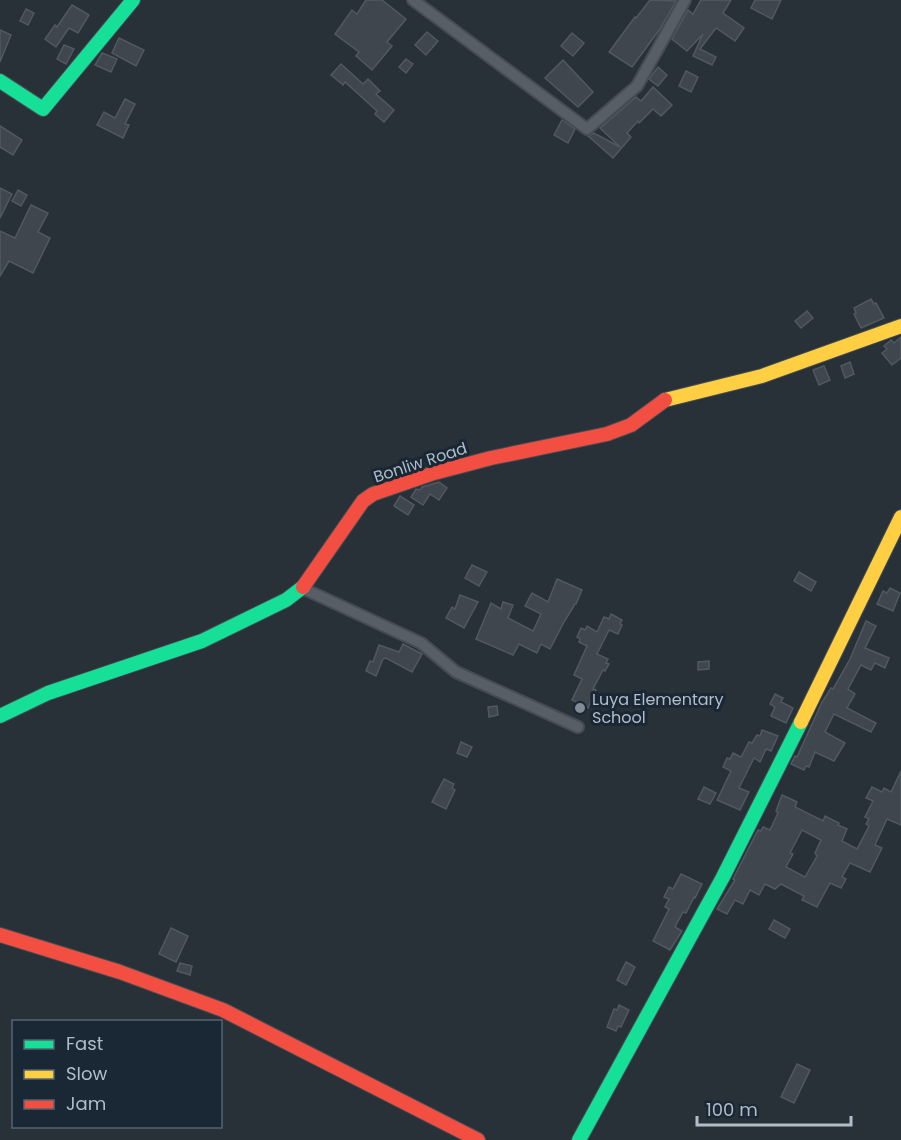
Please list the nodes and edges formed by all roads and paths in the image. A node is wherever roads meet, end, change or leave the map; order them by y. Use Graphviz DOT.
graph roads {
  1 [pos="133,0"];
  2 [pos="413,0"];
  3 [pos="685,0"];
  4 [pos="0,81"];
  5 [pos="901,326"];
  6 [pos="901,517"];
  7 [pos="302,588"];
  8 [pos="0,716"];
  9 [pos="578,727"];
  10 [pos="0,935"];
  11 [pos="478,1140"];
  12 [pos="579,1140"];
  1 -- 4 [label="street"];
  2 -- 3 [label="street"];
  5 -- 7 [label="street, Bonliw Road"];
  6 -- 12 [label="street"];
  7 -- 8 [label="street, Bonliw Road"];
  7 -- 9 [label="street"];
  10 -- 11 [label="street"];
}
